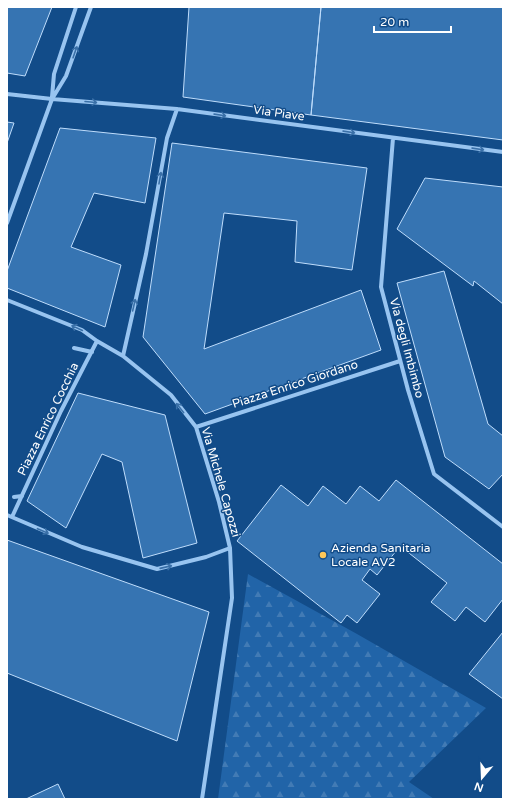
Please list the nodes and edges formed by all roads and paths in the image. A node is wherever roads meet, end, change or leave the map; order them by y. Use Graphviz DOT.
graph roads {
  1 [pos="76,7"];
  2 [pos="91,7"];
  3 [pos="7,94"];
  4 [pos="52,99"];
  5 [pos="177,109"];
  6 [pos="393,138"];
  7 [pos="503,152"];
  8 [pos="7,223"];
  9 [pos="7,300"];
  10 [pos="97,341"];
  11 [pos="74,348"];
  12 [pos="92,352"];
  13 [pos="123,356"];
  14 [pos="400,361"];
  15 [pos="196,427"];
  16 [pos="22,496"];
  17 [pos="14,497"];
  18 [pos="7,516"];
  19 [pos="12,517"];
  20 [pos="503,527"];
  21 [pos="230,548"];
  22 [pos="202,799"];
  1 -- 4 [label="street"];
  4 -- 2 [label="street, one-way"];
  3 -- 4 [label="street, Via Piave"];
  4 -- 5 [label="street, Via Piave, one-way"];
  4 -- 8 [label="street"];
  5 -- 6 [label="street, Via Piave, one-way"];
  13 -- 5 [label="street, one-way"];
  6 -- 7 [label="street, Via Piave, one-way"];
  6 -- 14 [label="street, Via degli Imbimbo"];
  10 -- 9 [label="street, one-way"];
  10 -- 12 [label="street, Piazza Enrico Cocchia"];
  10 -- 13 [label="street"];
  11 -- 12 [label="street, Piazza Enrico Cocchia"];
  12 -- 16 [label="street, Piazza Enrico Cocchia"];
  15 -- 13 [label="street, Via Michele Capozzi, one-way"];
  14 -- 15 [label="street, Piazza Enrico Giordano"];
  14 -- 20 [label="street, Via degli Imbimbo"];
  15 -- 21 [label="street, Via Michele Capozzi"];
  16 -- 17 [label="street"];
  16 -- 19 [label="street, Piazza Enrico Cocchia"];
  18 -- 19 [label="street"];
  19 -- 21 [label="street, one-way"];
  21 -- 22 [label="street, Via Michele Capozzi"];
}
